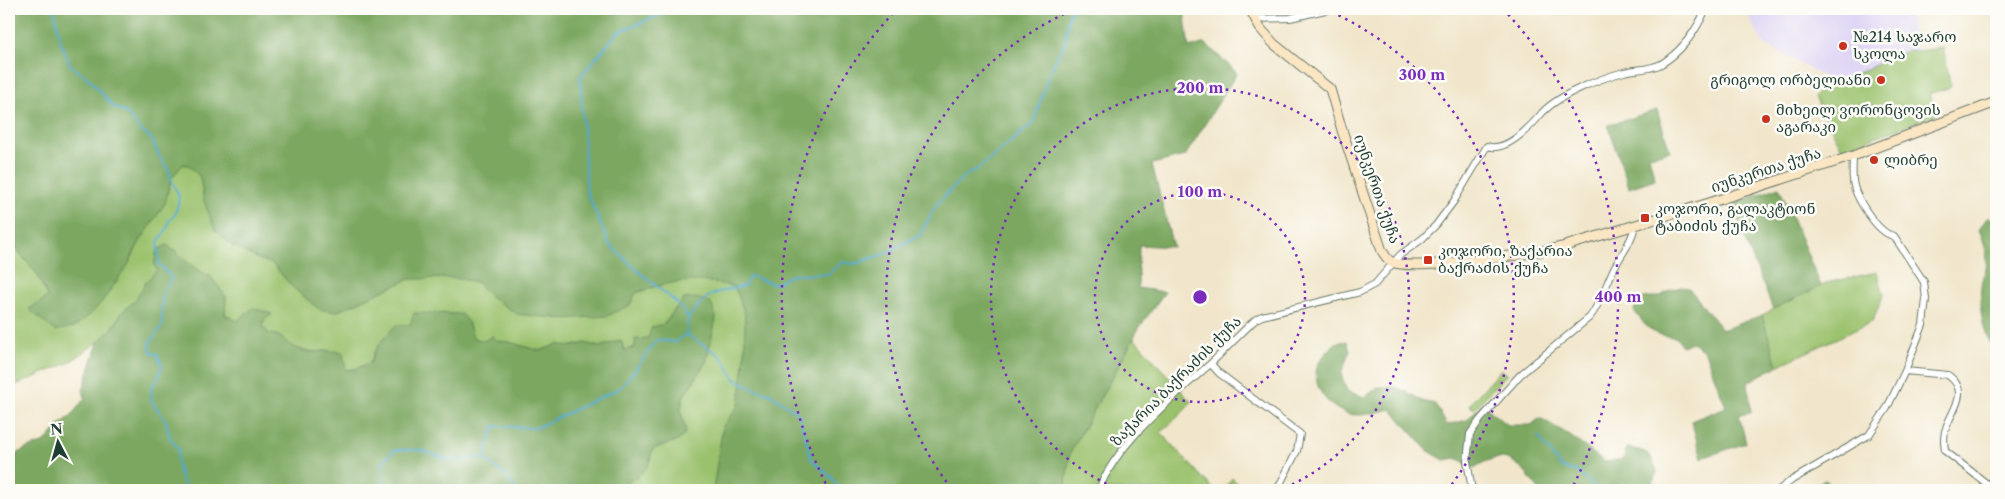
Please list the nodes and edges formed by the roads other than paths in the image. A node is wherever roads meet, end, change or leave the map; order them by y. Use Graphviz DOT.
graph roads {
  1 [pos="1250,9"];
  2 [pos="1330,9"];
  3 [pos="1706,9"];
  4 [pos="1255,18"];
  5 [pos="1996,102"];
  6 [pos="1853,156"];
  7 [pos="1635,226"];
  8 [pos="1392,262"];
  9 [pos="1211,364"];
  10 [pos="1905,371"];
  11 [pos="1099,490"];
  12 [pos="1277,490"];
  13 [pos="1472,490"];
  14 [pos="1779,490"];
  15 [pos="1995,490"];
  1 -- 4 [label="main road, იუნკერთა ქუჩა"];
  2 -- 4 [label="street"];
  3 -- 8 [label="street, ზაქარია ბაქრაძის ქუჩა"];
  4 -- 8 [label="main road, იუნკერთა ქუჩა"];
  5 -- 6 [label="main road, იუნკერთა ქუჩა"];
  6 -- 7 [label="main road, იუნკერთა ქუჩა"];
  6 -- 10 [label="street"];
  7 -- 8 [label="main road, იუნკერთა ქუჩა"];
  7 -- 13 [label="street"];
  8 -- 9 [label="street, ზაქარია ბაქრაძის ქუჩა"];
  9 -- 11 [label="street, ზაქარია ბაქრაძის ქუჩა"];
  9 -- 12 [label="street"];
  10 -- 14 [label="street"];
  10 -- 15 [label="street"];
}
